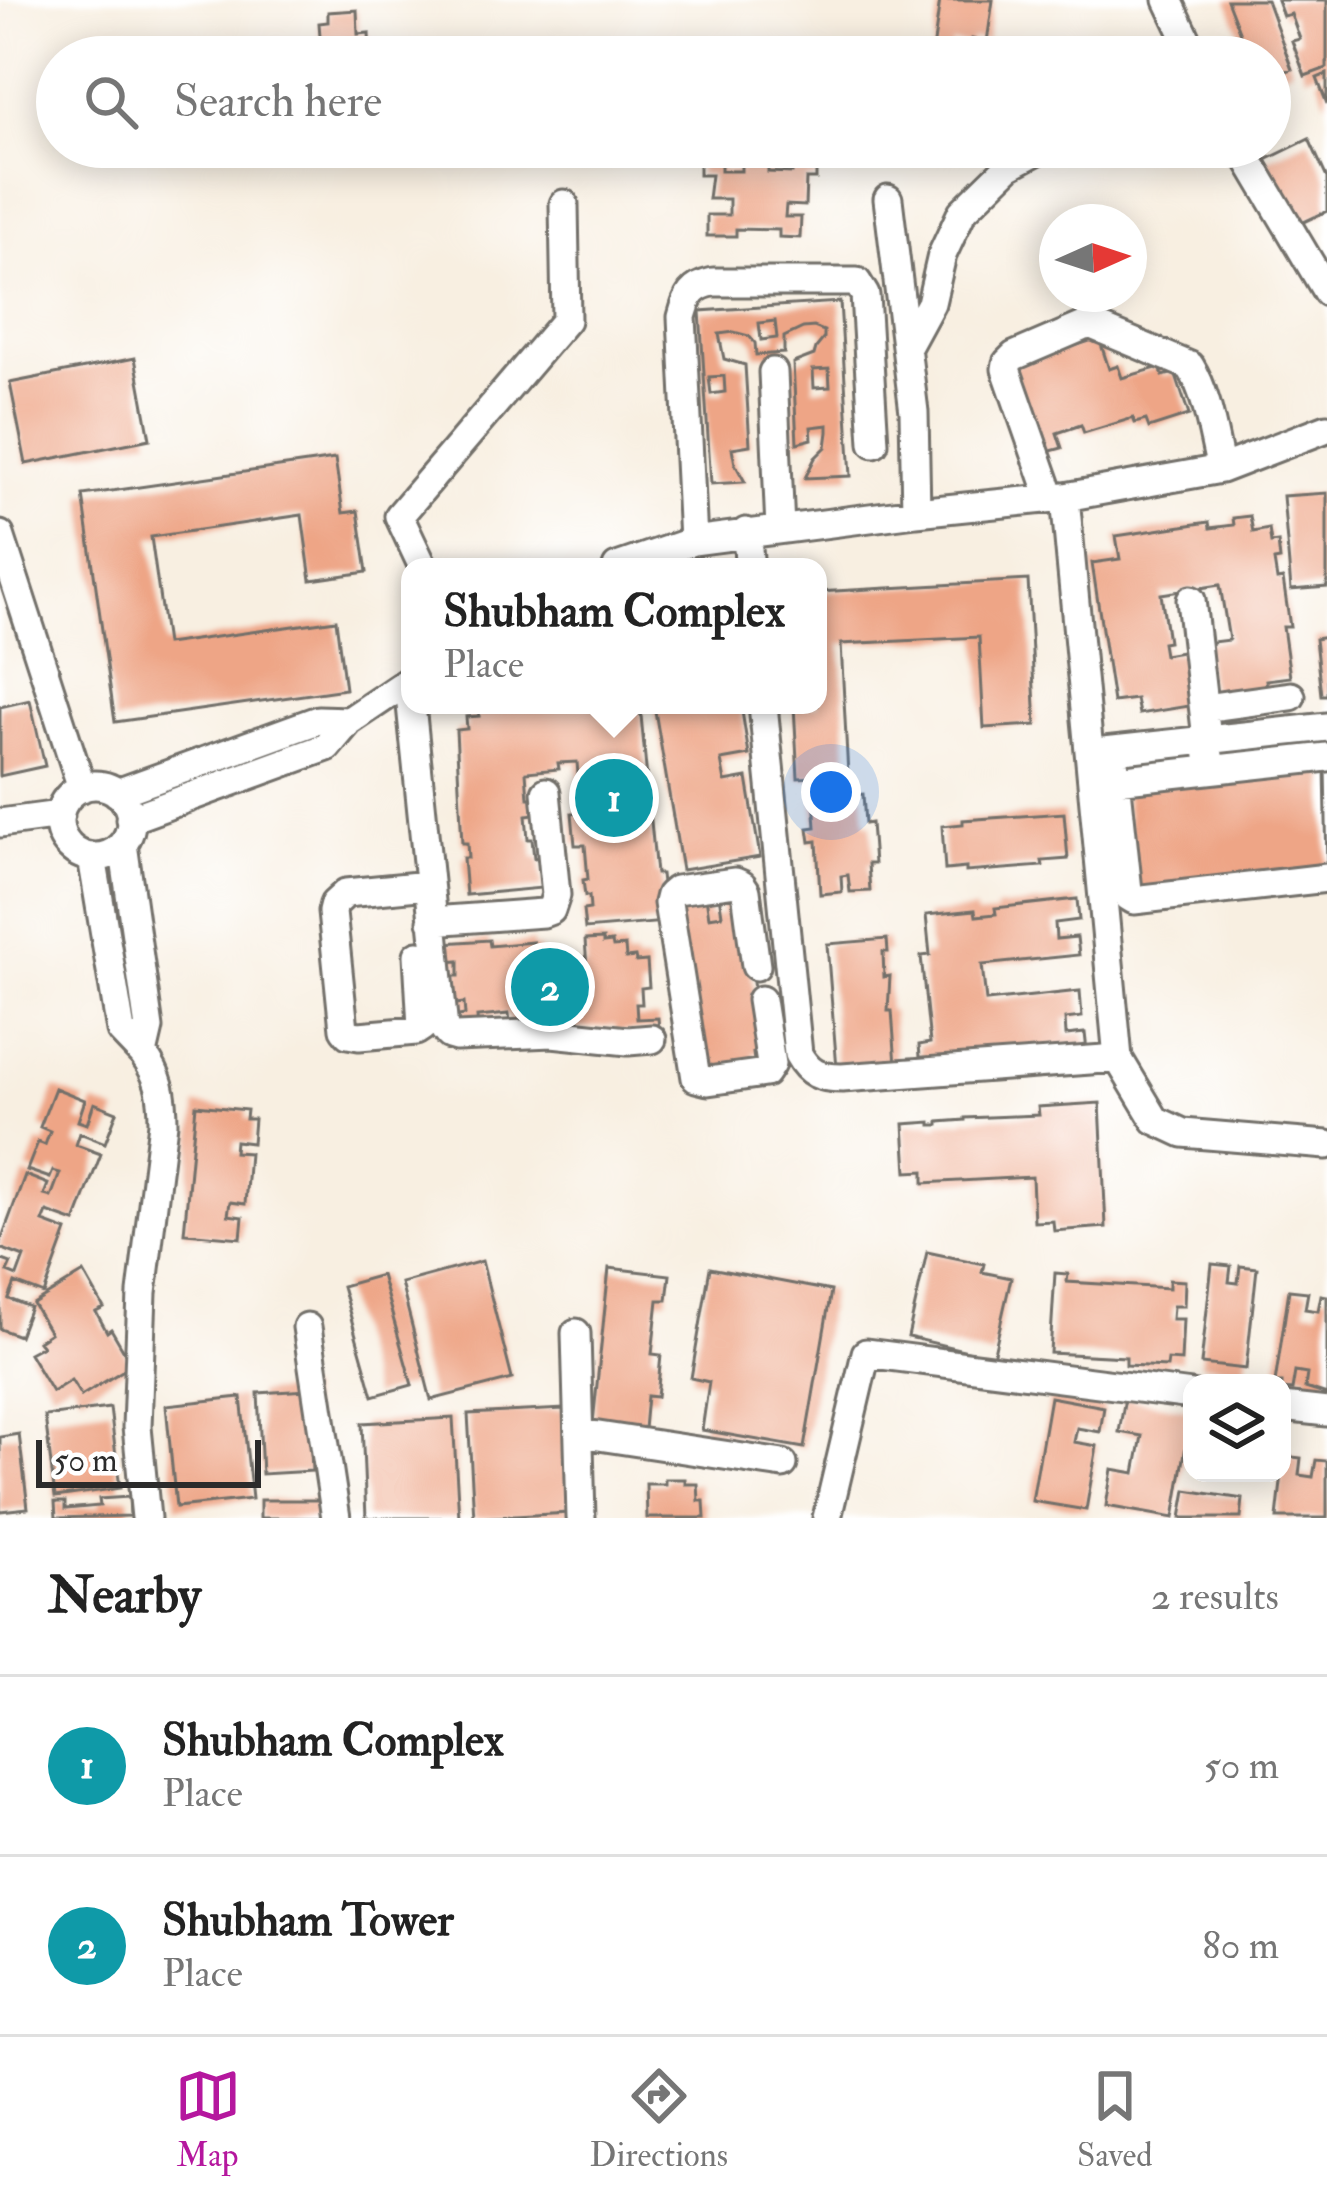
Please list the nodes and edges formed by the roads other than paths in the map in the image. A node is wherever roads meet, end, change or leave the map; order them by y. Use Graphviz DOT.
graph roads {
  1 [pos="1168,0"];
  2 [pos="1185,36"];
  3 [pos="1007,168"];
  4 [pos="1253,168"];
  5 [pos="888,199"];
  6 [pos="564,204"];
  7 [pos="1327,292"];
  8 [pos="907,346"];
  9 [pos="772,372"];
  10 [pos="914,412"];
  11 [pos="872,414"];
  12 [pos="1327,428"];
  13 [pos="874,443"];
  14 [pos="1221,470"];
  15 [pos="1058,497"];
  16 [pos="916,512"];
  17 [pos="780,529"];
  18 [pos="746,532"];
  19 [pos="0,535"];
  20 [pos="693,541"];
  21 [pos="419,558"];
  22 [pos="643,558"];
  23 [pos="749,558"];
  24 [pos="1191,600"];
  25 [pos="401,696"];
  26 [pos="1291,696"];
  27 [pos="1204,708"];
  28 [pos="411,714"];
  29 [pos="765,714"];
  30 [pos="349,721"];
  31 [pos="1327,727"];
  32 [pos="1207,740"];
  33 [pos="1102,751"];
  34 [pos="1327,758"];
  35 [pos="1211,770"];
  36 [pos="1116,780"];
  37 [pos="82,788"];
  38 [pos="546,792"];
  39 [pos="116,793"];
  40 [pos="59,815"];
  41 [pos="0,824"];
  42 [pos="126,831"];
  43 [pos="92,857"];
  44 [pos="1327,878"];
  45 [pos="420,886"];
  46 [pos="432,922"];
  47 [pos="787,938"];
  48 [pos="761,1000"];
  49 [pos="652,1039"];
  50 [pos="143,1054"];
  51 [pos="798,1054"];
  52 [pos="769,1057"];
  53 [pos="1118,1058"];
  54 [pos="1327,1145"];
  55 [pos="307,1327"];
  56 [pos="576,1333"];
  57 [pos="1183,1394"];
  58 [pos="1291,1408"];
  59 [pos="1327,1412"];
  60 [pos="579,1433"];
  61 [pos="783,1464"];
  62 [pos="146,1518"];
  63 [pos="335,1518"];
  64 [pos="581,1518"];
  65 [pos="827,1518"];
  1 -- 2 [label="street"];
  3 -- 8 [label="street"];
  4 -- 7 [label="street"];
  5 -- 8 [label="street"];
  6 -- 21 [label="street"];
  8 -- 10 [label="street"];
  9 -- 17 [label="street"];
  10 -- 11 [label="street"];
  10 -- 16 [label="street"];
  11 -- 13 [label="street"];
  11 -- 20 [label="street"];
  12 -- 14 [label="street"];
  14 -- 15 [label="street"];
  14 -- 15 [label="street"];
  15 -- 16 [label="street"];
  15 -- 33 [label="street"];
  16 -- 17 [label="street"];
  17 -- 18 [label="street"];
  18 -- 20 [label="street"];
  18 -- 23 [label="street"];
  19 -- 37 [label="street"];
  20 -- 22 [label="street"];
  24 -- 27 [label="street"];
  25 -- 30 [label="street"];
  26 -- 27 [label="street"];
  27 -- 32 [label="street"];
  28 -- 45 [label="street"];
  29 -- 47 [label="street"];
  30 -- 39 [label="street"];
  30 -- 42 [label="street"];
  31 -- 32 [label="street"];
  32 -- 33 [label="street"];
  32 -- 35 [label="street"];
  33 -- 36 [label="street"];
  33 -- 53 [label="street"];
  34 -- 35 [label="street"];
  35 -- 36 [label="street"];
  36 -- 44 [label="street"];
  37 -- 39 [label="street"];
  37 -- 40 [label="street"];
  38 -- 46 [label="street"];
  39 -- 42 [label="street"];
  40 -- 41 [label="street"];
  40 -- 43 [label="street"];
  42 -- 43 [label="street"];
  42 -- 50 [label="street"];
  43 -- 50 [label="street"];
  45 -- 45 [label="street"];
  45 -- 46 [label="street"];
  46 -- 49 [label="street"];
  47 -- 51 [label="street"];
  47 -- 52 [label="street"];
  48 -- 52 [label="street"];
  50 -- 62 [label="street"];
  51 -- 52 [label="street"];
  51 -- 53 [label="street"];
  53 -- 54 [label="street"];
  55 -- 63 [label="street"];
  56 -- 60 [label="street"];
  57 -- 65 [label="street"];
  58 -- 59 [label="street"];
  60 -- 61 [label="street"];
  60 -- 64 [label="street"];
}
